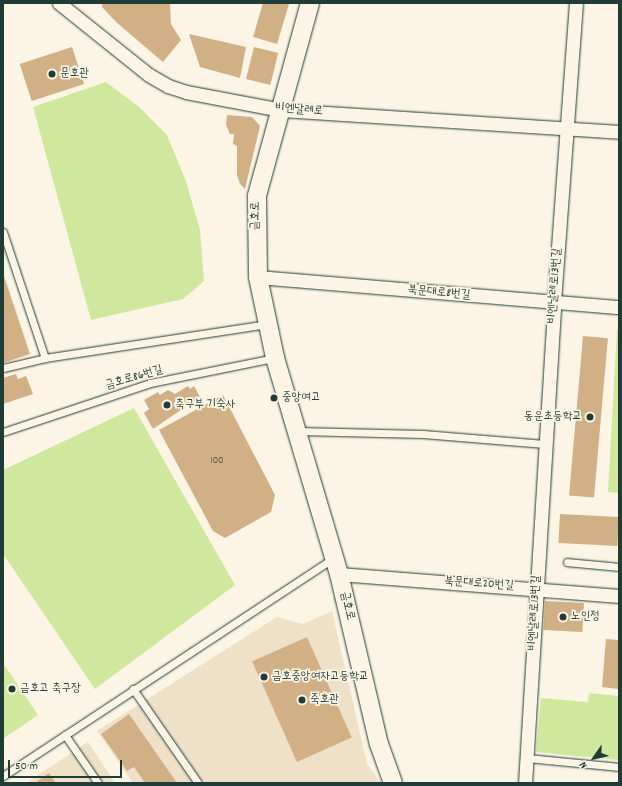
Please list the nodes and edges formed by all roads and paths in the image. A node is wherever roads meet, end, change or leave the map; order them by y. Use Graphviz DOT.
graph roads {
  1 [pos="59,3"];
  2 [pos="310,3"];
  3 [pos="576,3"];
  4 [pos="281,110"];
  5 [pos="568,127"];
  6 [pos="619,132"];
  7 [pos="3,232"];
  8 [pos="258,278"];
  9 [pos="554,302"];
  10 [pos="619,307"];
  11 [pos="267,324"];
  12 [pos="45,358"];
  13 [pos="274,358"];
  14 [pos="3,368"];
  15 [pos="296,431"];
  16 [pos="3,432"];
  17 [pos="545,444"];
  18 [pos="567,562"];
  19 [pos="337,566"];
  20 [pos="619,567"];
  21 [pos="536,589"];
  22 [pos="619,596"];
  23 [pos="133,689"];
  24 [pos="65,735"];
  25 [pos="528,758"];
  26 [pos="619,767"];
  27 [pos="3,776"];
  28 [pos="98,783"];
  29 [pos="198,783"];
  30 [pos="393,783"];
  31 [pos="525,783"];
  1 -- 4 [label="street, 비엔날레로"];
  2 -- 4 [label="street, 금호로"];
  3 -- 5 [label="street"];
  4 -- 5 [label="street, 비엔날레로"];
  4 -- 8 [label="street, 금호로"];
  5 -- 6 [label="street, 비엔날레로"];
  5 -- 9 [label="street, 비엔날레로13번길"];
  7 -- 12 [label="lane"];
  8 -- 9 [label="street, 북문대로8번길"];
  8 -- 11 [label="street, 금호로"];
  9 -- 10 [label="street, 북문대로8번길"];
  9 -- 17 [label="street, 비엔날레로13번길"];
  11 -- 12 [label="lane"];
  11 -- 13 [label="street, 금호로"];
  12 -- 14 [label="lane"];
  13 -- 15 [label="street, 금호로"];
  13 -- 16 [label="lane, 금호로86번길"];
  15 -- 17 [label="lane"];
  15 -- 19 [label="street, 금호로"];
  17 -- 21 [label="street, 비엔날레로13번길"];
  18 -- 20 [label="lane"];
  19 -- 21 [label="street, 북문대로20번길"];
  19 -- 23 [label="lane"];
  19 -- 30 [label="street, 금호로"];
  21 -- 22 [label="street, 북문대로20번길"];
  21 -- 25 [label="street, 비엔날레로13번길"];
  23 -- 24 [label="lane"];
  23 -- 29 [label="lane"];
  24 -- 27 [label="lane"];
  24 -- 28 [label="lane"];
  25 -- 26 [label="lane"];
  25 -- 31 [label="street, 비엔날레로13번길"];
}
